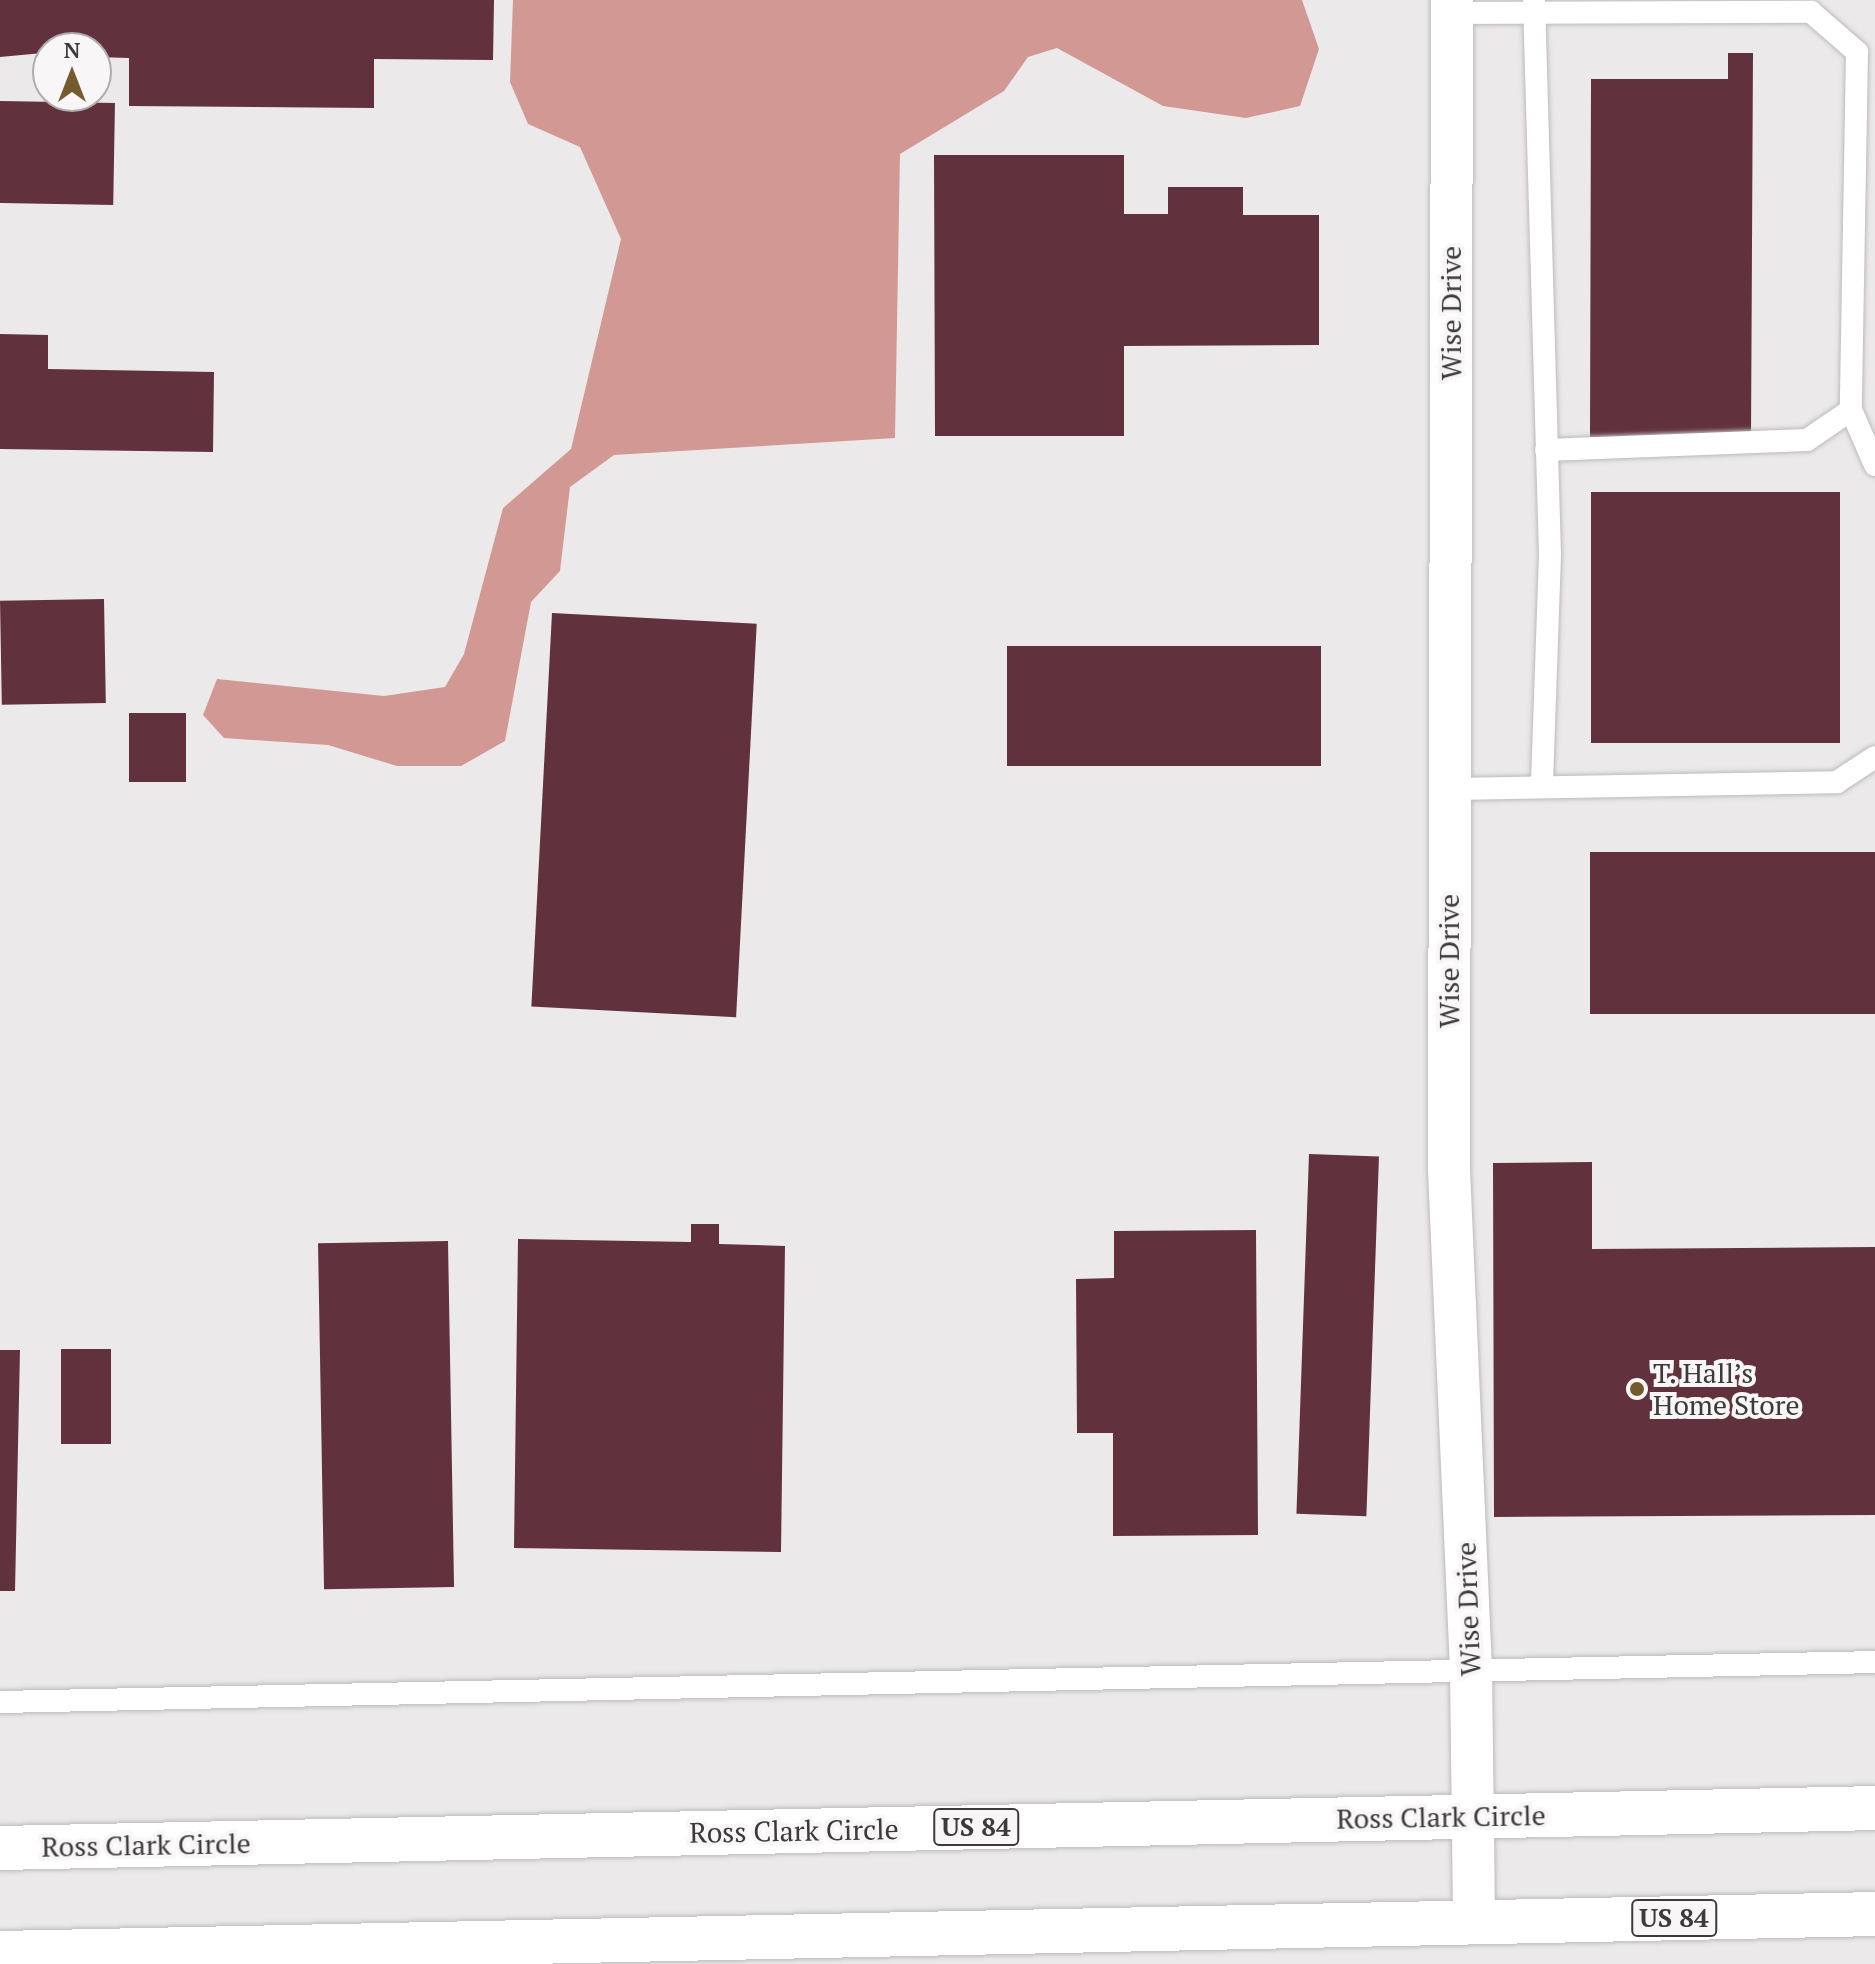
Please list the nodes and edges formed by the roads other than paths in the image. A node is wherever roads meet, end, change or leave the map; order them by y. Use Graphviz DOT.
graph roads {
  1 [pos="1452,6"];
  2 [pos="1534,6"];
  3 [pos="1851,410"];
  4 [pos="1546,450"];
  5 [pos="1875,465"];
  6 [pos="1875,757"];
  7 [pos="1542,786"];
  8 [pos="1449,789"];
  9 [pos="1875,1662"];
  10 [pos="1471,1670"];
  11 [pos="0,1702"];
  12 [pos="1875,1808"];
  13 [pos="1472,1817"];
  14 [pos="0,1848"];
  15 [pos="1875,1914"];
  16 [pos="1474,1922"];
  17 [pos="0,1953"];
  18 [pos="297,1955"];
  19 [pos="74,1958"];
  1 -- 2 [label="lane"];
  1 -- 8 [label="street, Wise Drive"];
  2 -- 3 [label="lane"];
  2 -- 4 [label="lane"];
  3 -- 4 [label="lane"];
  3 -- 5 [label="lane"];
  4 -- 7 [label="lane"];
  6 -- 7 [label="lane"];
  7 -- 8 [label="lane"];
  8 -- 10 [label="street, Wise Drive"];
  9 -- 10 [label="lane"];
  10 -- 11 [label="lane"];
  10 -- 13 [label="street, Wise Drive"];
  12 -- 13 [label="highway, Ross Clark Circle / US 84"];
  13 -- 14 [label="highway, Ross Clark Circle / US 84"];
  13 -- 16 [label="street, Wise Drive"];
  15 -- 16 [label="highway, US 84"];
  16 -- 18 [label="highway, US 84"];
  17 -- 19 [label="highway, US 84"];
  18 -- 19 [label="highway, US 84"];
}
